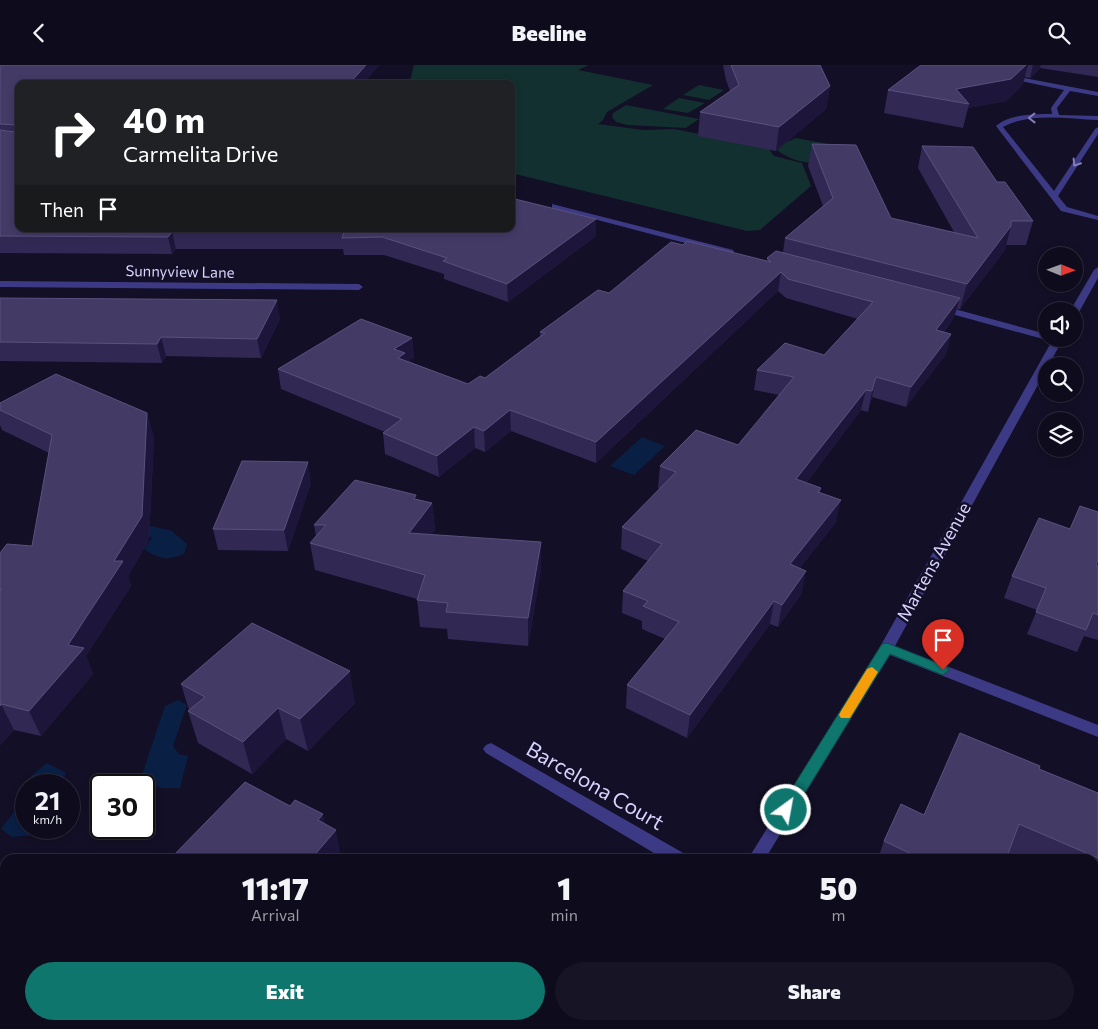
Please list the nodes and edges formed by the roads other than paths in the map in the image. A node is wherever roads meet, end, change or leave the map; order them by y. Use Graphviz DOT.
graph roads {
  1 [pos="996,75"];
  2 [pos="1068,89"];
  3 [pos="1098,94"];
  4 [pos="1056,117"];
  5 [pos="1098,118"];
  6 [pos="1098,129"];
  7 [pos="1054,197"];
  8 [pos="555,206"];
  9 [pos="1098,218"];
  10 [pos="735,254"];
  11 [pos="1098,270"];
  12 [pos="0,284"];
  13 [pos="359,287"];
  14 [pos="1080,302"];
  15 [pos="935,307"];
  16 [pos="1038,334"];
  17 [pos="1049,347"];
  18 [pos="887,647"];
  19 [pos="1098,731"];
  20 [pos="491,749"];
  21 [pos="670,854"];
  22 [pos="759,854"];
  1 -- 2 [label="street"];
  2 -- 3 [label="street"];
  2 -- 4 [label="street"];
  4 -- 5 [label="street"];
  4 -- 7 [label="street, one-way"];
  6 -- 7 [label="street, one-way"];
  7 -- 9 [label="street"];
  8 -- 10 [label="street"];
  11 -- 14 [label="street"];
  12 -- 13 [label="street, Sunnyview Lane"];
  15 -- 16 [label="street"];
  17 -- 18 [label="street, Martens Avenue"];
  18 -- 19 [label="street"];
  18 -- 22 [label="street, Martens Avenue"];
  20 -- 21 [label="street, Barcelona Court"];
}
